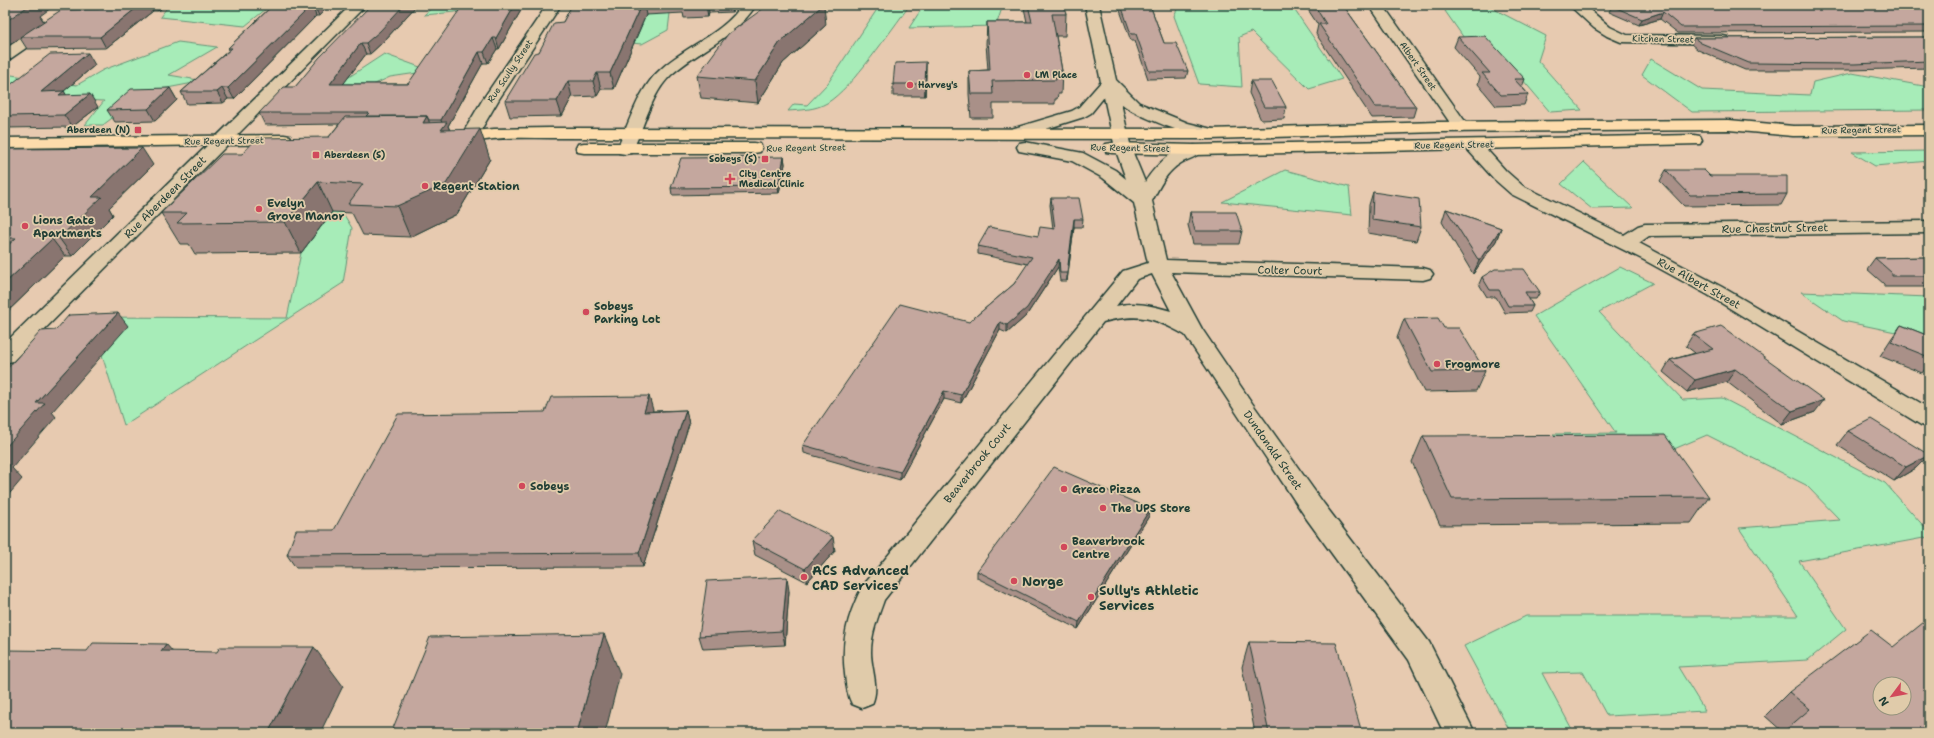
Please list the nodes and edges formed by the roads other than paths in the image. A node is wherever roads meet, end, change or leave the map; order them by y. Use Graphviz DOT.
graph roads {
  1 [pos="81,5"];
  2 [pos="359,5"];
  3 [pos="554,5"];
  4 [pos="749,5"];
  5 [pos="1092,5"];
  6 [pos="1376,5"];
  7 [pos="1576,5"];
  8 [pos="1738,40"];
  9 [pos="5,56"];
  10 [pos="1109,82"];
  11 [pos="1460,126"];
  12 [pos="1929,130"];
  13 [pos="1793,131"];
  14 [pos="634,133"];
  15 [pos="1210,134"];
  16 [pos="438,138"];
  17 [pos="468,138"];
  18 [pos="299,140"];
  19 [pos="1021,140"];
  20 [pos="1121,140"];
  21 [pos="222,141"];
  22 [pos="5,143"];
  23 [pos="1474,145"];
  24 [pos="625,149"];
  25 [pos="1194,150"];
  26 [pos="1143,201"];
  27 [pos="1929,227"];
  28 [pos="1625,243"];
  29 [pos="1158,266"];
  30 [pos="1422,274"];
  31 [pos="1097,317"];
  32 [pos="1192,330"];
  33 [pos="5,356"];
  34 [pos="1928,418"];
  35 [pos="862,695"];
  36 [pos="1460,733"];
  1 -- 9 [label="street"];
  2 -- 21 [label="street, Rue Aberdeen Street"];
  3 -- 17 [label="street, Rue Scully Street"];
  4 -- 14 [label="street"];
  5 -- 10 [label="street, Dundonald Street"];
  6 -- 11 [label="street, Albert Street"];
  7 -- 8 [label="street, Kitchen Street"];
  10 -- 15 [label="street"];
  10 -- 19 [label="street"];
  10 -- 20 [label="street, Dundonald Street"];
  11 -- 13 [label="main road, Rue Regent Street"];
  11 -- 15 [label="main road, Rue Regent Street"];
  12 -- 13 [label="main road, Rue Regent Street"];
  13 -- 23 [label="main road, Rue Regent Street"];
  14 -- 17 [label="main road, Rue Regent Street"];
  14 -- 19 [label="main road, Rue Regent Street"];
  14 -- 24 [label="street"];
  15 -- 20 [label="main road, Rue Regent Street"];
  16 -- 17 [label="main road, Rue Regent Street"];
  17 -- 24 [label="main road, Rue Regent Street"];
  18 -- 21 [label="main road, Rue Regent Street"];
  19 -- 20 [label="main road, Rue Regent Street"];
  19 -- 24 [label="main road, Rue Regent Street"];
  19 -- 26 [label="street"];
  20 -- 25 [label="main road, Rue Regent Street"];
  20 -- 26 [label="street, Dundonald Street"];
  21 -- 22 [label="main road, Rue Regent Street"];
  21 -- 33 [label="street, Rue Aberdeen Street"];
  23 -- 25 [label="main road, Rue Regent Street"];
  23 -- 28 [label="street, Rue Albert Street"];
  25 -- 26 [label="street"];
  26 -- 29 [label="street, Dundonald Street"];
  27 -- 28 [label="street, Rue Chestnut Street"];
  28 -- 34 [label="street, Rue Albert Street"];
  29 -- 30 [label="street, Colter Court"];
  29 -- 31 [label="street, Beaverbrook Court"];
  29 -- 32 [label="street, Dundonald Street"];
  31 -- 32 [label="street"];
  31 -- 35 [label="street, Beaverbrook Court"];
  32 -- 36 [label="street, Dundonald Street"];
}
